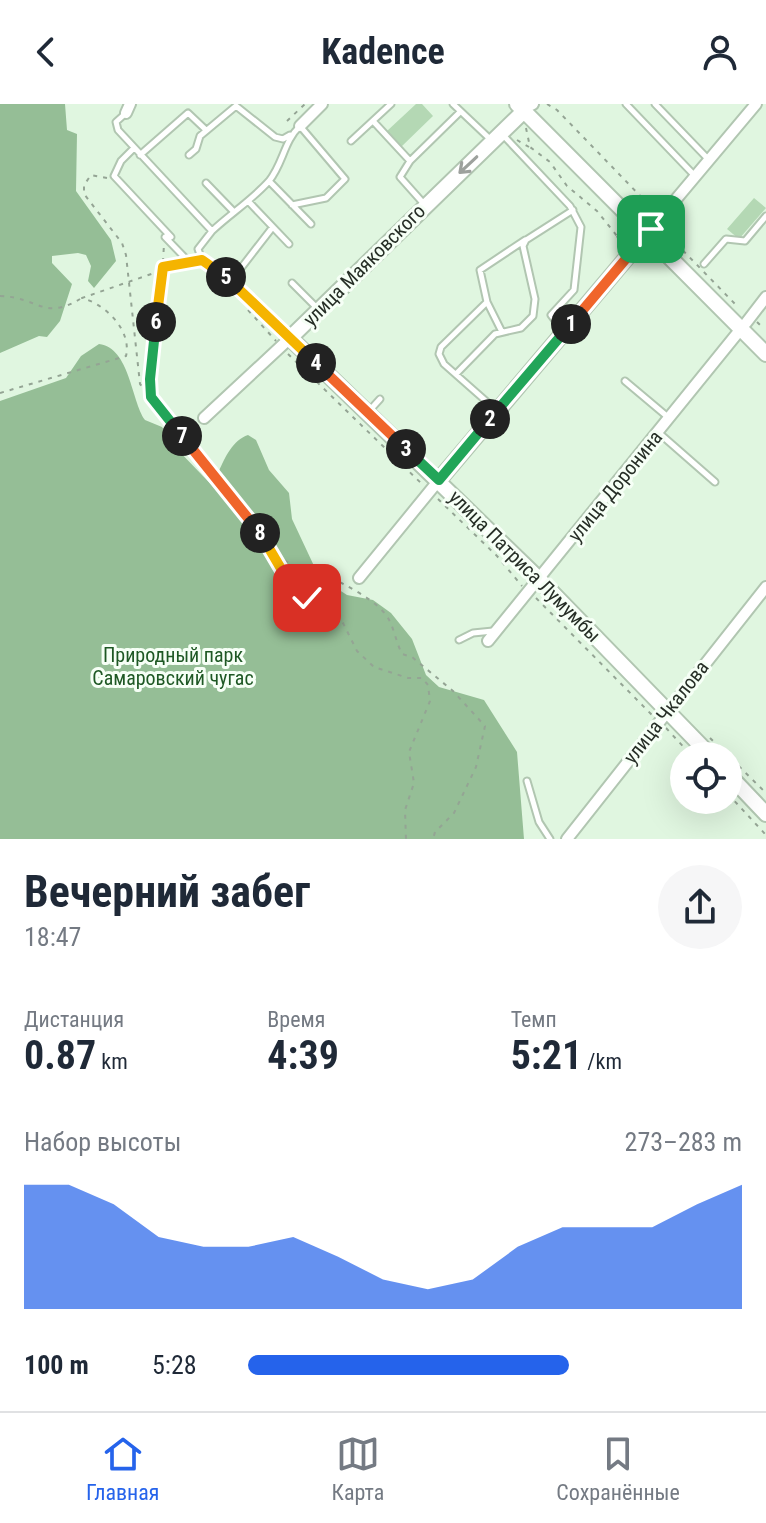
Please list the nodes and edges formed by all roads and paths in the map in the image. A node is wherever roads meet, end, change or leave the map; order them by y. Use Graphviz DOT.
graph roads {
  1 [pos="305,104"];
  2 [pos="322,104"];
  3 [pos="391,104"];
  4 [pos="453,104"];
  5 [pos="547,104"];
  6 [pos="626,104"];
  7 [pos="655,104"];
  8 [pos="756,104"];
  9 [pos="128,109"];
  10 [pos="527,109"];
  11 [pos="460,112"];
  12 [pos="287,121"];
  13 [pos="373,121"];
  14 [pos="300,126"];
  15 [pos="206,130"];
  16 [pos="291,134"];
  17 [pos="497,138"];
  18 [pos="351,141"];
  19 [pos="134,148"];
  20 [pos="140,155"];
  21 [pos="189,155"];
  22 [pos="709,160"];
  23 [pos="410,161"];
  24 [pos="695,176"];
  25 [pos="88,177"];
  26 [pos="269,181"];
  27 [pos="206,183"];
  28 [pos="248,201"];
  29 [pos="292,205"];
  30 [pos="425,205"];
  31 [pos="573,210"];
  32 [pos="234,212"];
  33 [pos="766,216"];
  34 [pos="311,224"];
  35 [pos="272,228"];
  36 [pos="644,228"];
  37 [pos="212,231"];
  38 [pos="617,236"];
  39 [pos="168,237"];
  40 [pos="526,240"];
  41 [pos="289,244"];
  42 [pos="622,250"];
  43 [pos="202,260"];
  44 [pos="190,263"];
  45 [pos="704,264"];
  46 [pos="163,269"];
  47 [pos="231,281"];
  48 [pos="129,282"];
  49 [pos="292,283"];
  50 [pos="0,296"];
  51 [pos="766,297"];
  52 [pos="82,298"];
  53 [pos="487,302"];
  54 [pos="241,303"];
  55 [pos="319,310"];
  56 [pos="747,325"];
  57 [pos="764,329"];
  58 [pos="502,332"];
  59 [pos="564,332"];
  60 [pos="286,342"];
  61 [pos="766,354"];
  62 [pos="456,374"];
  63 [pos="625,381"];
  64 [pos="0,393"];
  65 [pos="151,397"];
  66 [pos="380,399"];
  67 [pos="497,411"];
  68 [pos="367,412"];
  69 [pos="204,418"];
  70 [pos="669,418"];
  71 [pos="658,433"];
  72 [pos="715,482"];
  73 [pos="434,486"];
  74 [pos="268,542"];
  75 [pos="359,578"];
  76 [pos="534,586"];
  77 [pos="766,587"];
  78 [pos="496,630"];
  79 [pos="459,640"];
  80 [pos="488,641"];
  81 [pos="662,716"];
  82 [pos="708,736"];
  83 [pos="682,742"];
  84 [pos="694,742"];
  85 [pos="527,781"];
  86 [pos="742,789"];
  87 [pos="766,793"];
  88 [pos="742,809"];
  89 [pos="766,814"];
  90 [pos="766,835"];
  91 [pos="406,839"];
  92 [pos="433,839"];
  93 [pos="550,839"];
  94 [pos="567,839"];
  1 -- 12 [label="path"];
  2 -- 14 [label="street"];
  3 -- 13 [label="lane"];
  4 -- 11 [label="lane"];
  5 -- 36 [label="path"];
  6 -- 24 [label="lane"];
  7 -- 22 [label="lane"];
  8 -- 22 [label="street"];
  9 -- 19 [label="lane"];
  10 -- 17 [label="street, улица Маяковского"];
  10 -- 36 [label="street"];
  10 -- 38 [label="path"];
  11 -- 17 [label="lane"];
  11 -- 23 [label="lane"];
  13 -- 18 [label="lane"];
  13 -- 23 [label="lane"];
  14 -- 16 [label="lane"];
  14 -- 29 [label="lane"];
  15 -- 16 [label="lane"];
  15 -- 20 [label="lane"];
  15 -- 21 [label="lane"];
  16 -- 26 [label="lane"];
  17 -- 30 [label="street, улица Маяковского, one-way"];
  17 -- 31 [label="lane"];
  19 -- 20 [label="lane"];
  19 -- 39 [label="lane"];
  20 -- 37 [label="lane"];
  22 -- 24 [label="street"];
  23 -- 30 [label="lane"];
  24 -- 36 [label="street"];
  25 -- 48 [label="path"];
  26 -- 28 [label="lane"];
  26 -- 29 [label="lane"];
  27 -- 32 [label="lane"];
  28 -- 32 [label="lane"];
  28 -- 35 [label="lane"];
  29 -- 34 [label="lane"];
  30 -- 55 [label="street, улица Маяковского"];
  31 -- 40 [label="lane"];
  31 -- 59 [label="lane"];
  32 -- 37 [label="lane"];
  33 -- 45 [label="lane"];
  35 -- 41 [label="lane"];
  35 -- 47 [label="lane"];
  36 -- 38 [label="path"];
  36 -- 56 [label="street"];
  36 -- 59 [label="street"];
  37 -- 43 [label="lane"];
  38 -- 42 [label="path"];
  39 -- 44 [label="lane"];
  39 -- 46 [label="path"];
  40 -- 53 [label="lane"];
  40 -- 58 [label="lane"];
  43 -- 44 [label="lane"];
  43 -- 47 [label="lane"];
  44 -- 46 [label="lane"];
  46 -- 48 [label="path"];
  46 -- 65 [label="path"];
  47 -- 60 [label="street, улица Патриса Лумумбы"];
  48 -- 52 [label="path"];
  48 -- 65 [label="path"];
  49 -- 55 [label="lane"];
  50 -- 52 [label="path"];
  51 -- 56 [label="street, улица Доронина"];
  52 -- 64 [label="path"];
  53 -- 58 [label="lane"];
  53 -- 62 [label="lane"];
  54 -- 60 [label="path"];
  55 -- 60 [label="street, улица Маяковского"];
  56 -- 57 [label="street"];
  56 -- 57 [label="path"];
  56 -- 61 [label="street"];
  56 -- 70 [label="street, улица Доронина"];
  58 -- 62 [label="lane"];
  59 -- 67 [label="street"];
  60 -- 68 [label="street, улица Патриса Лумумбы"];
  60 -- 69 [label="street, улица Маяковского"];
  60 -- 73 [label="path"];
  62 -- 67 [label="lane"];
  63 -- 70 [label="lane"];
  65 -- 74 [label="path"];
  66 -- 68 [label="lane"];
  67 -- 73 [label="street"];
  68 -- 73 [label="street, улица Патриса Лумумбы"];
  70 -- 71 [label="street, улица Доронина"];
  71 -- 72 [label="lane"];
  71 -- 76 [label="street, улица Доронина"];
  73 -- 75 [label="street"];
  73 -- 76 [label="street, улица Патриса Лумумбы"];
  73 -- 76 [label="path"];
  74 -- 91 [label="path"];
  74 -- 92 [label="path"];
  76 -- 78 [label="street, улица Доронина"];
  76 -- 81 [label="street, улица Патриса Лумумбы"];
  76 -- 81 [label="path"];
  77 -- 81 [label="street, улица Чкалова"];
  78 -- 79 [label="lane"];
  78 -- 80 [label="street, улица Доронина"];
  81 -- 83 [label="path"];
  81 -- 84 [label="street, улица Патриса Лумумбы"];
  81 -- 94 [label="street, улица Чкалова"];
  82 -- 87 [label="path"];
  85 -- 93 [label="lane"];
  86 -- 89 [label="street"];
  88 -- 90 [label="path"];
}
